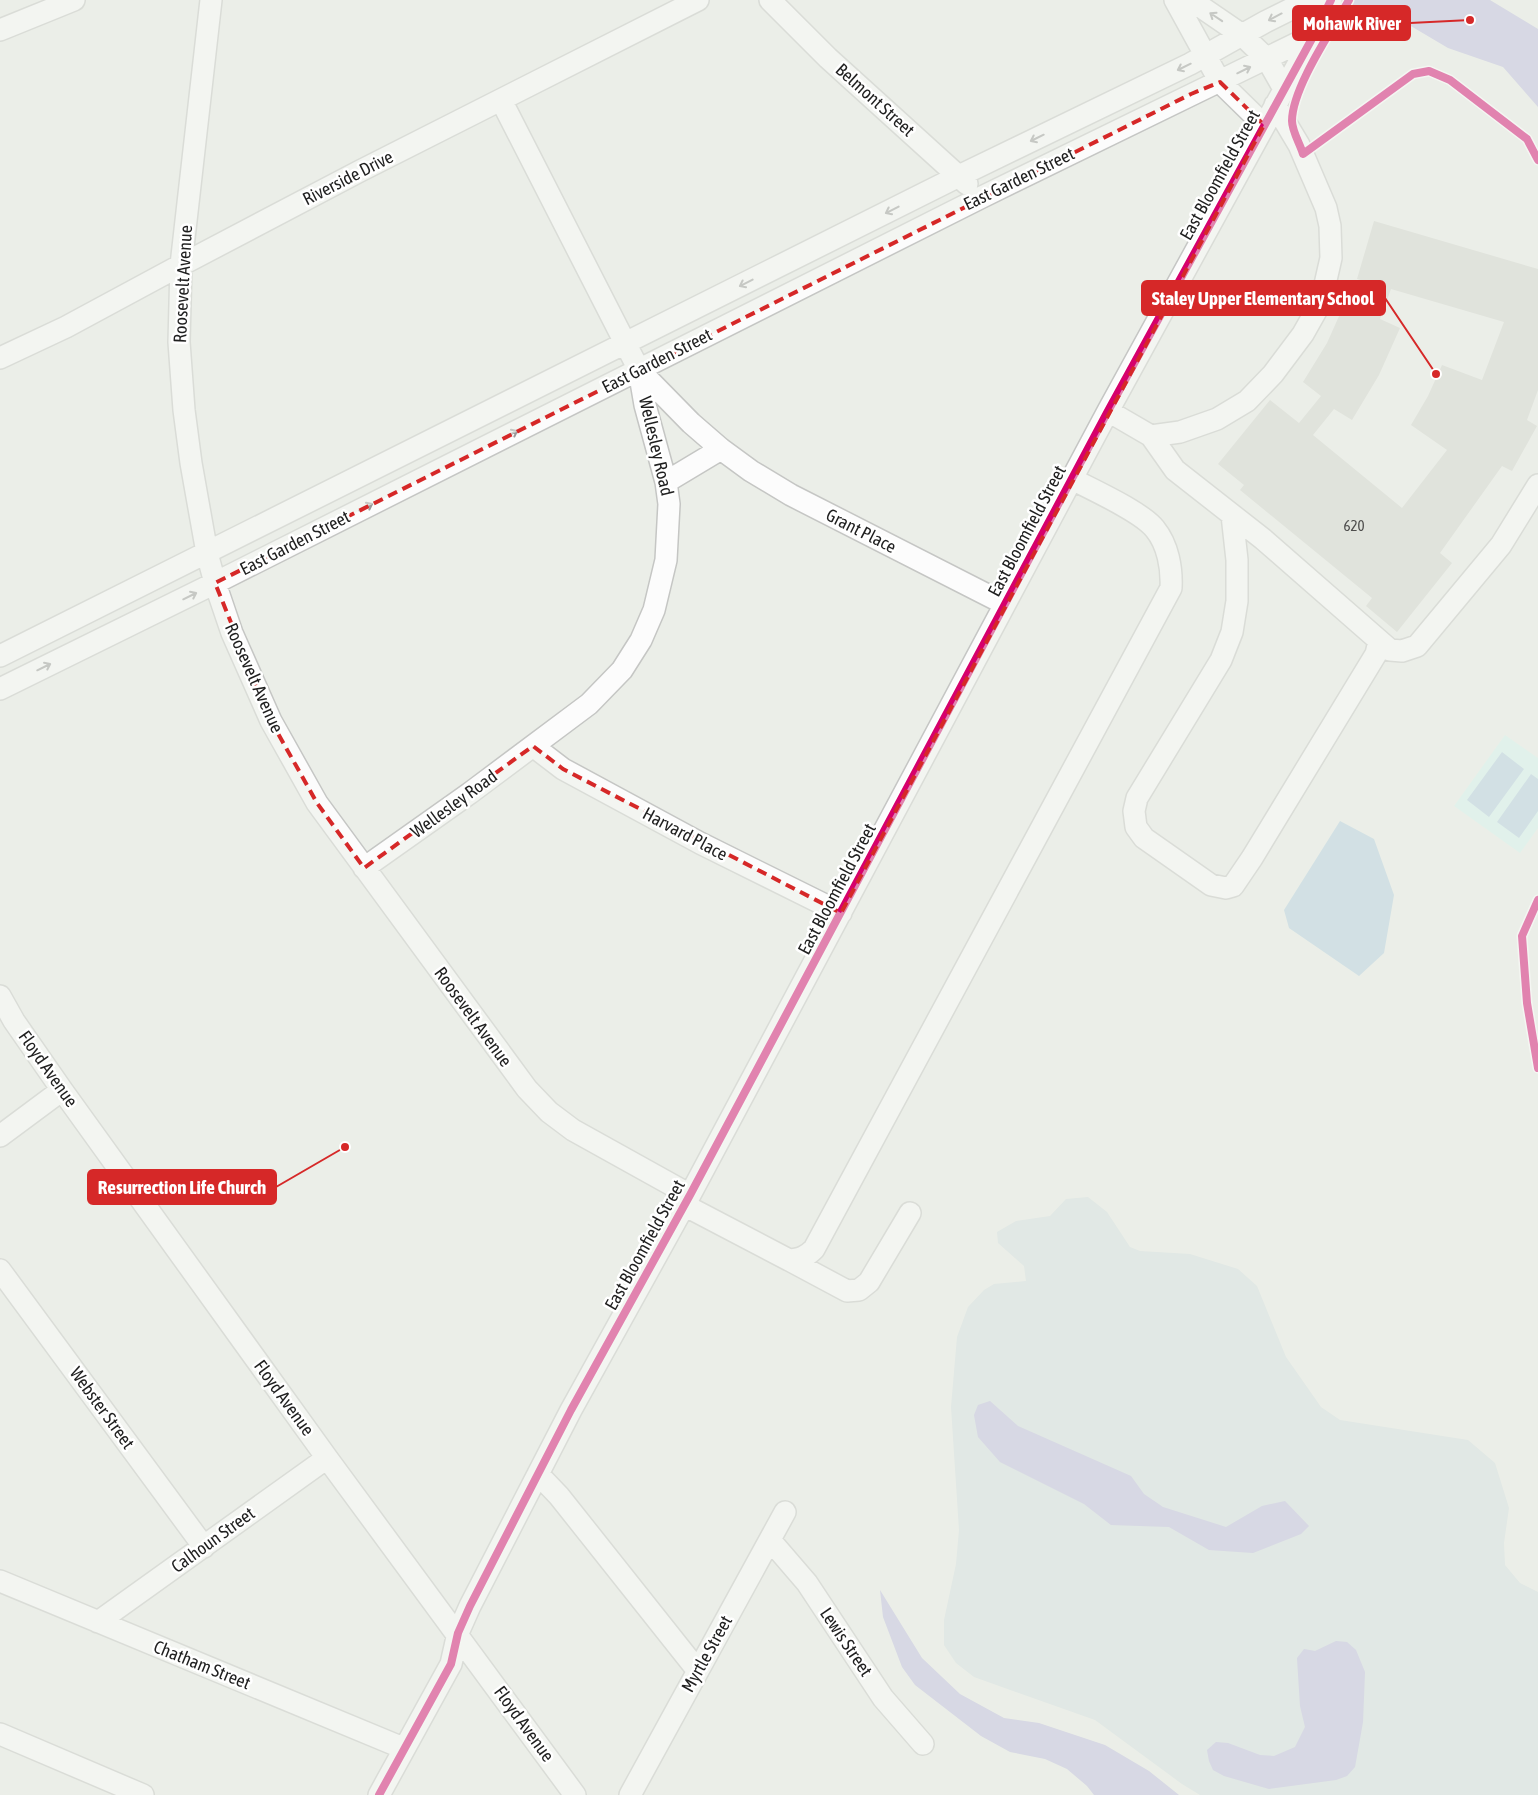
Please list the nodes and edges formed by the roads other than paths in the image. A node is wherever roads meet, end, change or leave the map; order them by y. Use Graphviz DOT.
graph roads {
  1 [pos="74,0"];
  2 [pos="211,0"];
  3 [pos="698,0"];
  4 [pos="770,0"];
  5 [pos="1175,0"];
  6 [pos="1191,0"];
  7 [pos="1309,0"];
  8 [pos="1323,17"];
  9 [pos="0,30"];
  10 [pos="1242,35"];
  11 [pos="1205,55"];
  12 [pos="1267,59"];
  13 [pos="1220,82"];
  14 [pos="1280,97"];
  15 [pos="501,100"];
  16 [pos="1264,125"];
  17 [pos="959,176"];
  18 [pos="982,197"];
  19 [pos="181,265"];
  20 [pos="626,343"];
  21 [pos="2,351"];
  22 [pos="639,370"];
  23 [pos="1108,411"];
  24 [pos="1151,436"];
  25 [pos="721,449"];
  26 [pos="1072,479"];
  27 [pos="666,482"];
  28 [pos="1538,485"];
  29 [pos="1232,515"];
  30 [pos="208,553"];
  31 [pos="215,583"];
  32 [pos="1005,604"];
  33 [pos="1379,641"];
  34 [pos="0,656"];
  35 [pos="0,689"];
  36 [pos="533,746"];
  37 [pos="364,868"];
  38 [pos="841,913"];
  39 [pos="0,996"];
  40 [pos="62,1090"];
  41 [pos="0,1136"];
  42 [pos="687,1200"];
  43 [pos="910,1213"];
  44 [pos="789,1260"];
  45 [pos="0,1270"];
  46 [pos="327,1458"];
  47 [pos="538,1474"];
  48 [pos="785,1512"];
  49 [pos="770,1540"];
  50 [pos="204,1547"];
  51 [pos="0,1581"];
  52 [pos="98,1622"];
  53 [pos="458,1633"];
  54 [pos="698,1671"];
  55 [pos="0,1734"];
  56 [pos="923,1744"];
  57 [pos="404,1748"];
  58 [pos="143,1795"];
  59 [pos="379,1795"];
  60 [pos="576,1795"];
  61 [pos="630,1795"];
  1 -- 9 [label="street"];
  2 -- 19 [label="street, Roosevelt Avenue"];
  3 -- 15 [label="street, Riverside Drive"];
  4 -- 17 [label="street, Belmont Street"];
  5 -- 11 [label="street"];
  10 -- 6 [label="street, one-way"];
  7 -- 10 [label="street, East Garden Street, one-way"];
  8 -- 12 [label="street, East Garden Street"];
  8 -- 14 [label="street, East Bloomfield Street"];
  10 -- 11 [label="street, East Garden Street"];
  10 -- 12 [label="street"];
  11 -- 13 [label="street"];
  11 -- 17 [label="street, East Garden Street, one-way"];
  13 -- 12 [label="street, East Garden Street, one-way"];
  12 -- 14 [label="street"];
  13 -- 16 [label="street"];
  13 -- 18 [label="street, East Garden Street"];
  14 -- 16 [label="street, East Bloomfield Street"];
  14 -- 24 [label="street"];
  15 -- 19 [label="street, Riverside Drive"];
  15 -- 20 [label="street, Wellesley Road"];
  16 -- 23 [label="street, East Bloomfield Street"];
  17 -- 18 [label="street, Belmont Street"];
  17 -- 20 [label="street, East Garden Street, one-way"];
  18 -- 22 [label="street, East Garden Street"];
  19 -- 21 [label="street, Riverside Drive"];
  19 -- 30 [label="street, Roosevelt Avenue"];
  20 -- 22 [label="street, Wellesley Road"];
  20 -- 30 [label="street, East Garden Street"];
  22 -- 25 [label="street, Grant Place"];
  22 -- 27 [label="street, Wellesley Road"];
  31 -- 22 [label="street, East Garden Street, one-way"];
  23 -- 24 [label="street"];
  23 -- 26 [label="street, East Bloomfield Street"];
  24 -- 29 [label="street"];
  25 -- 27 [label="street"];
  25 -- 32 [label="street, Grant Place"];
  26 -- 32 [label="street, East Bloomfield Street"];
  26 -- 44 [label="street"];
  27 -- 36 [label="street, Wellesley Road"];
  28 -- 33 [label="street"];
  29 -- 33 [label="street"];
  29 -- 33 [label="street"];
  30 -- 31 [label="street, Roosevelt Avenue"];
  30 -- 34 [label="street, East Garden Street"];
  35 -- 31 [label="street, East Garden Street, one-way"];
  31 -- 37 [label="street, Roosevelt Avenue"];
  32 -- 38 [label="street, East Bloomfield Street"];
  36 -- 37 [label="street, Wellesley Road"];
  36 -- 38 [label="street, Harvard Place"];
  37 -- 42 [label="street, Roosevelt Avenue"];
  38 -- 42 [label="street, East Bloomfield Street"];
  39 -- 40 [label="street, Floyd Avenue"];
  40 -- 41 [label="street"];
  40 -- 46 [label="street, Floyd Avenue"];
  42 -- 44 [label="street, Roosevelt Avenue"];
  42 -- 47 [label="street, East Bloomfield Street"];
  43 -- 44 [label="street, Roosevelt Avenue"];
  45 -- 50 [label="street, Webster Street"];
  46 -- 50 [label="street, Calhoun Street"];
  46 -- 53 [label="street, Floyd Avenue"];
  47 -- 53 [label="street, East Bloomfield Street"];
  47 -- 54 [label="street"];
  48 -- 49 [label="street, Myrtle Street"];
  49 -- 54 [label="street, Myrtle Street"];
  49 -- 56 [label="street, Lewis Street"];
  50 -- 52 [label="street, Calhoun Street"];
  51 -- 52 [label="street, Chatham Street"];
  52 -- 57 [label="street, Chatham Street"];
  53 -- 57 [label="street, East Bloomfield Street"];
  53 -- 60 [label="street, Floyd Avenue"];
  54 -- 61 [label="street, Myrtle Street"];
  55 -- 58 [label="street"];
  57 -- 59 [label="street, East Bloomfield Street"];
}
